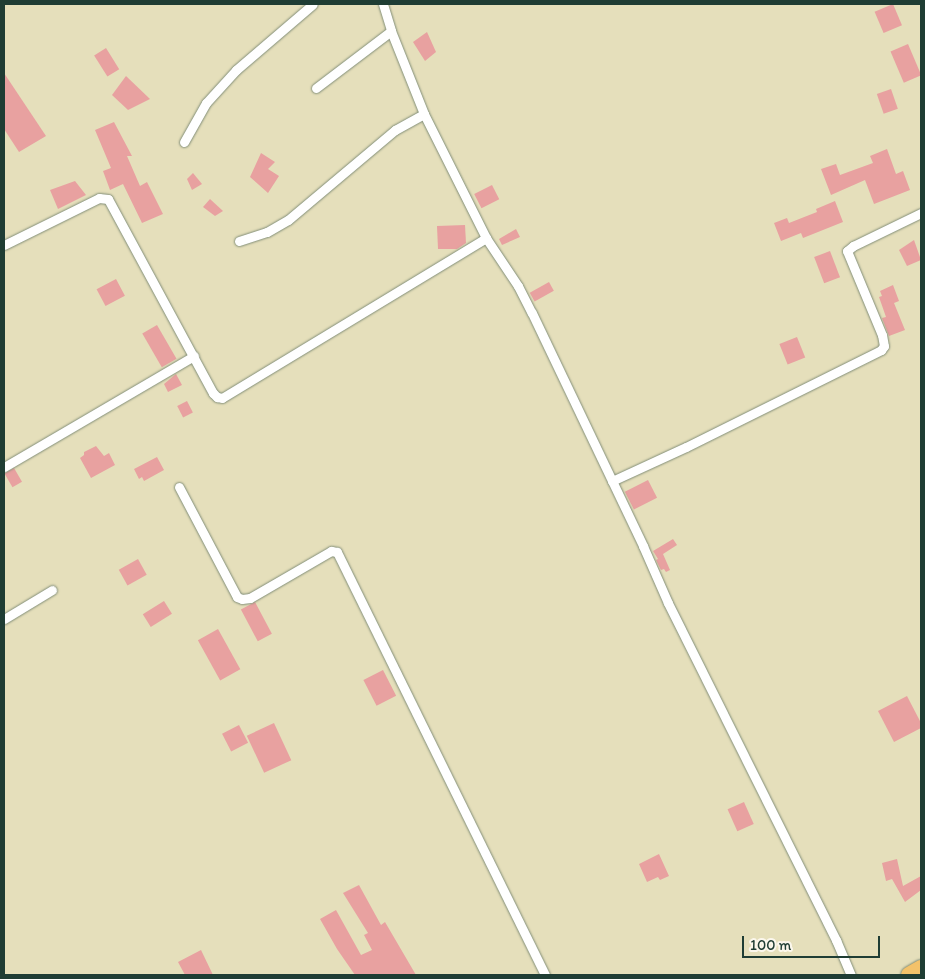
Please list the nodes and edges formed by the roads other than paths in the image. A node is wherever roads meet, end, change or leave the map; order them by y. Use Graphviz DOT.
graph roads {
  1 [pos="313,4"];
  2 [pos="382,4"];
  3 [pos="391,31"];
  4 [pos="316,88"];
  5 [pos="424,114"];
  6 [pos="184,142"];
  7 [pos="921,213"];
  8 [pos="486,238"];
  9 [pos="239,241"];
  10 [pos="4,245"];
  11 [pos="194,356"];
  12 [pos="4,467"];
  13 [pos="612,481"];
  14 [pos="179,486"];
  15 [pos="52,590"];
  16 [pos="4,619"];
  17 [pos="921,968"];
  18 [pos="545,975"];
  19 [pos="851,975"];
  20 [pos="909,975"];
  1 -- 6 [label="street"];
  2 -- 3 [label="street"];
  3 -- 4 [label="street"];
  3 -- 5 [label="street"];
  5 -- 8 [label="street"];
  5 -- 9 [label="street"];
  7 -- 13 [label="street"];
  8 -- 11 [label="street"];
  8 -- 13 [label="street"];
  10 -- 11 [label="street"];
  11 -- 12 [label="street"];
  13 -- 19 [label="street"];
  14 -- 18 [label="street"];
  15 -- 16 [label="street"];
  17 -- 20 [label="highway"];
}
